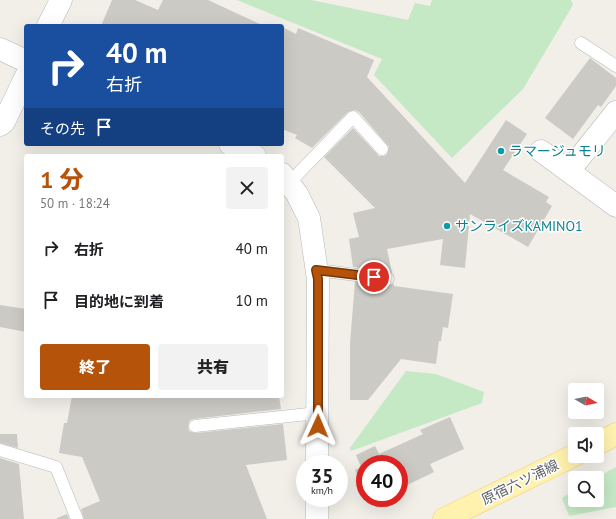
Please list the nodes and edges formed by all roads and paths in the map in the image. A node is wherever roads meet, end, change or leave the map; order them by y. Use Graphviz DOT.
graph roads {
  1 [pos="61,0"];
  2 [pos="49,24"];
  3 [pos="581,43"];
  4 [pos="0,49"];
  5 [pos="24,60"];
  6 [pos="616,66"];
  7 [pos="24,80"];
  8 [pos="616,112"];
  9 [pos="0,125"];
  10 [pos="234,146"];
  11 [pos="382,149"];
  12 [pos="541,151"];
  13 [pos="252,154"];
  14 [pos="568,171"];
  15 [pos="285,178"];
  16 [pos="616,206"];
  17 [pos="316,270"];
  18 [pos="388,279"];
  19 [pos="318,413"];
  20 [pos="195,426"];
  21 [pos="616,434"];
  22 [pos="604,440"];
  23 [pos="0,450"];
  24 [pos="317,455"];
  25 [pos="568,457"];
  26 [pos="317,507"];
  27 [pos="77,519"];
  28 [pos="317,519"];
  29 [pos="444,519"];
  1 -- 2 [label="street"];
  3 -- 6 [label="lane"];
  4 -- 5 [label="street"];
  7 -- 9 [label="street"];
  8 -- 14 [label="street"];
  10 -- 13 [label="street"];
  11 -- 15 [label="lane"];
  12 -- 14 [label="street"];
  14 -- 16 [label="street"];
  15 -- 17 [label="street"];
  17 -- 18 [label="lane"];
  17 -- 19 [label="street"];
  19 -- 20 [label="lane"];
  19 -- 24 [label="street"];
  21 -- 22 [label="main road"];
  23 -- 27 [label="lane"];
  25 -- 29 [label="main road, 原宿六ツ浦線"];
  26 -- 28 [label="street"];
}
